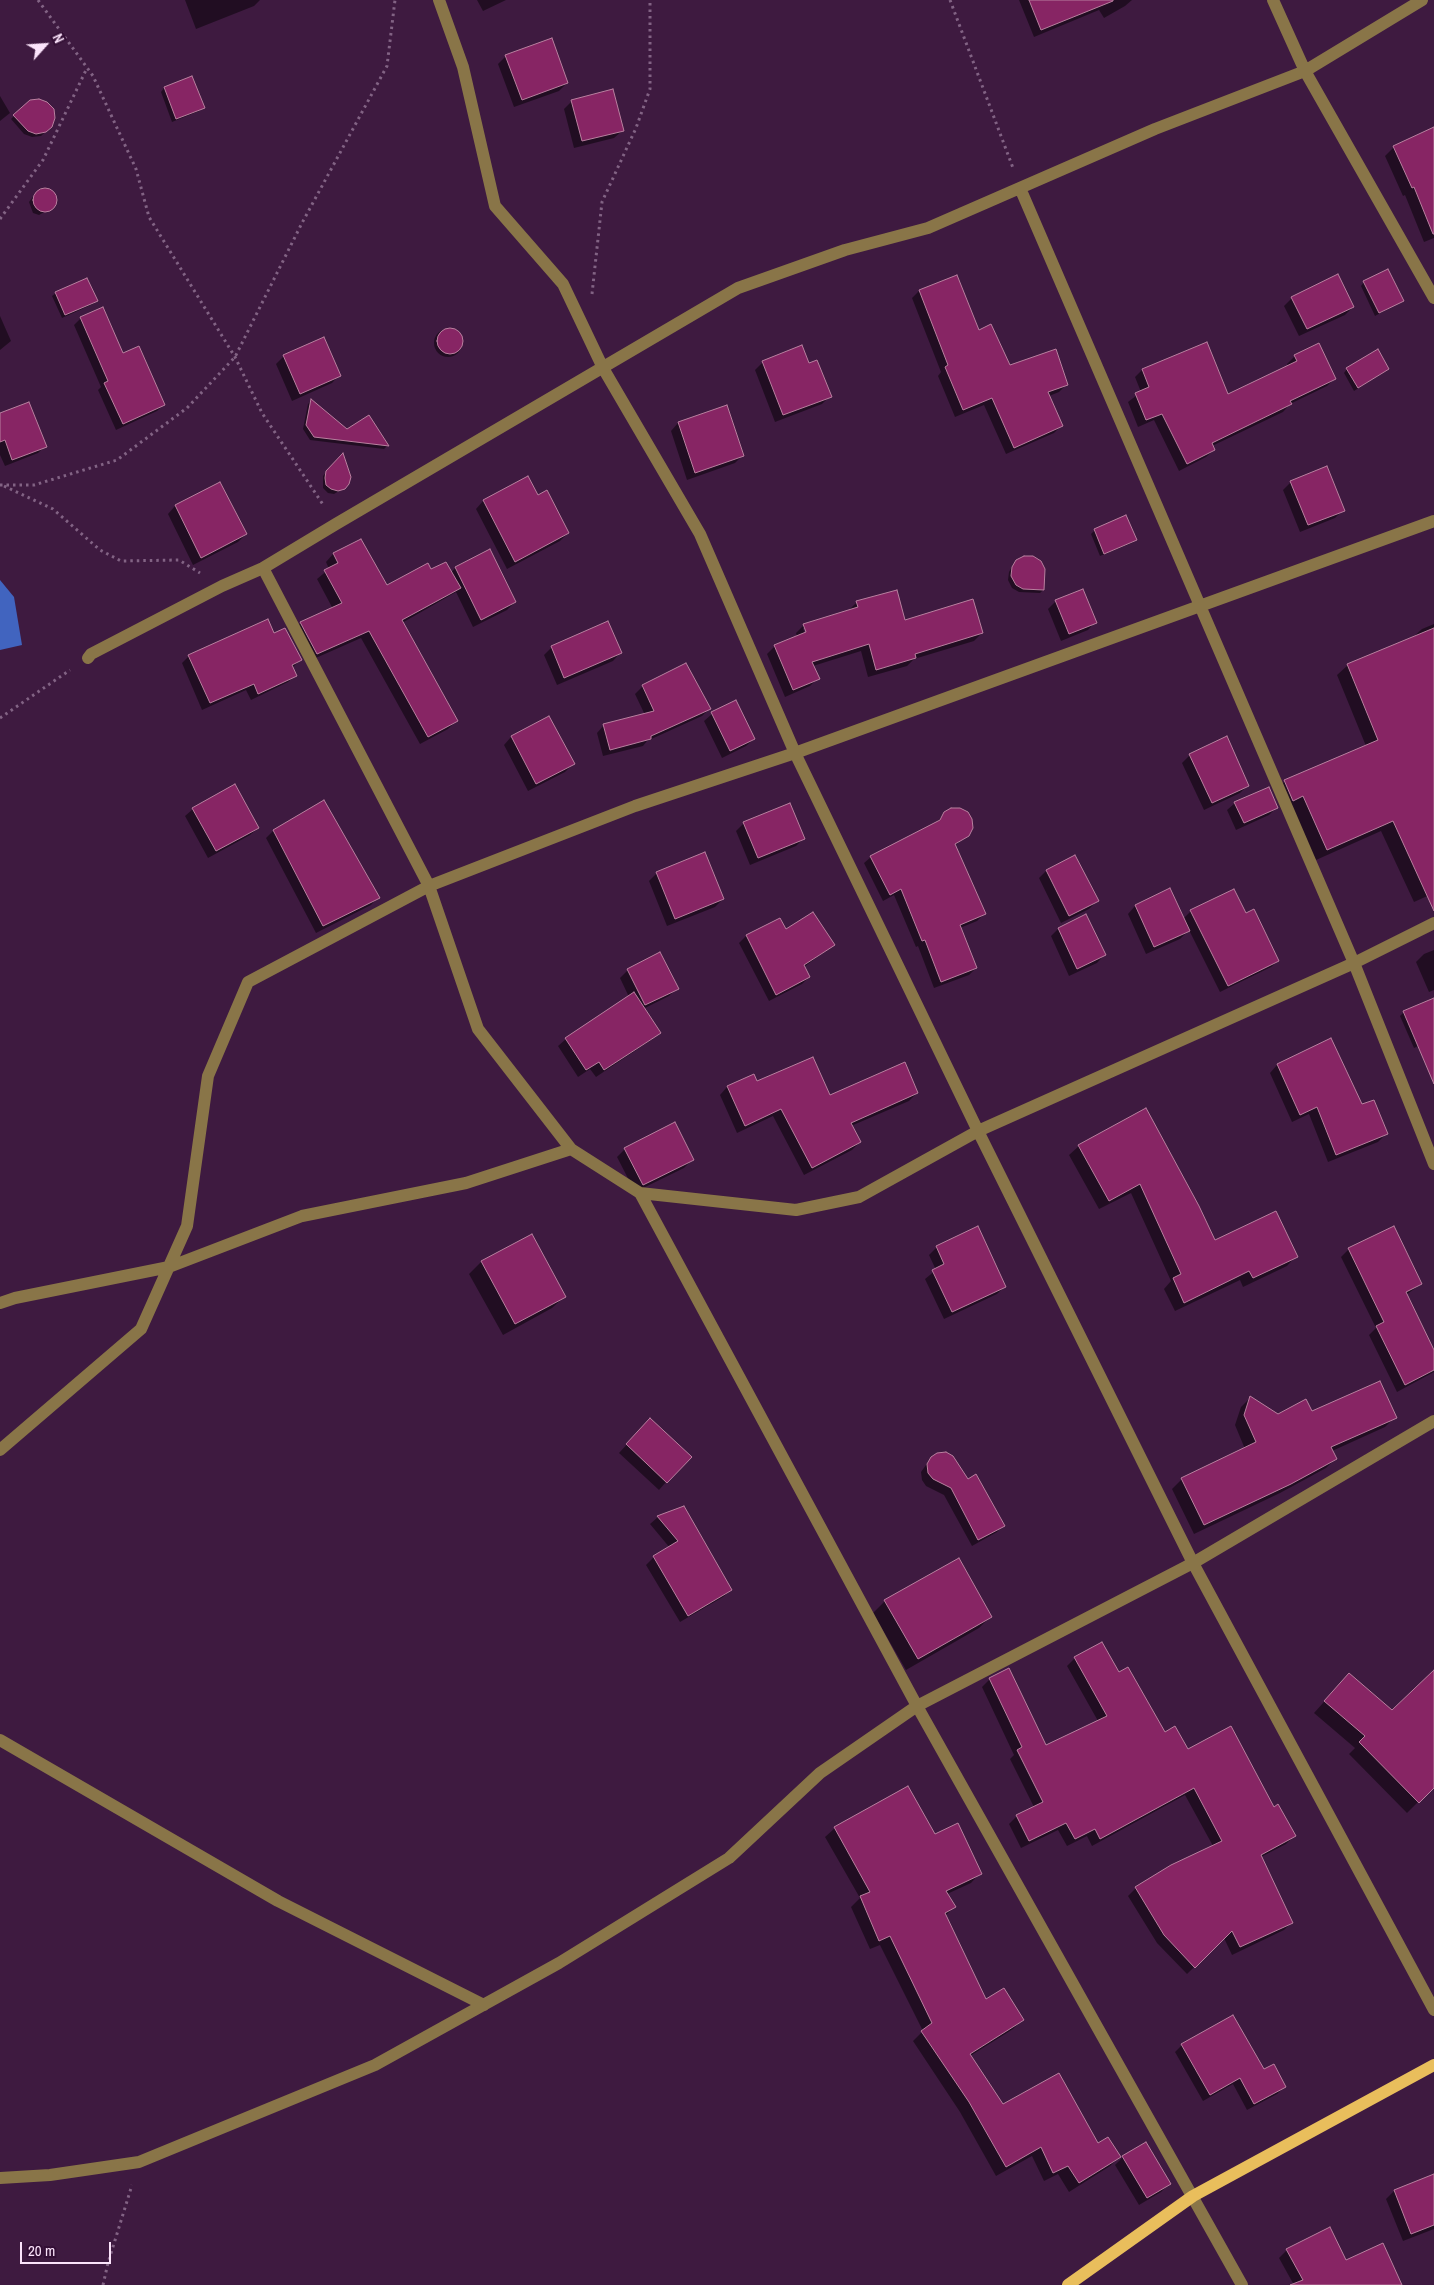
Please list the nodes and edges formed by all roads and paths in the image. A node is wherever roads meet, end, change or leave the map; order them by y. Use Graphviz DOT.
graph roads {
  1 [pos="38,0"];
  2 [pos="395,0"];
  3 [pos="439,0"];
  4 [pos="650,0"];
  5 [pos="950,0"];
  6 [pos="1273,0"];
  7 [pos="1422,0"];
  8 [pos="87,68"];
  9 [pos="1305,71"];
  10 [pos="1020,188"];
  11 [pos="0,219"];
  12 [pos="592,298"];
  13 [pos="1434,298"];
  14 [pos="234,357"];
  15 [pos="603,368"];
  16 [pos="2,485"];
  17 [pos="1434,521"];
  18 [pos="336,524"];
  19 [pos="263,568"];
  20 [pos="222,586"];
  21 [pos="1200,606"];
  22 [pos="88,658"];
  23 [pos="0,718"];
  24 [pos="795,753"];
  25 [pos="429,886"];
  26 [pos="1434,923"];
  27 [pos="1354,963"];
  28 [pos="978,1131"];
  29 [pos="571,1149"];
  30 [pos="1434,1164"];
  31 [pos="640,1193"];
  32 [pos="169,1267"];
  33 [pos="0,1303"];
  34 [pos="1434,1421"];
  35 [pos="0,1450"];
  36 [pos="1193,1563"];
  37 [pos="917,1706"];
  38 [pos="0,1740"];
  39 [pos="484,2005"];
  40 [pos="1434,2010"];
  41 [pos="1434,2065"];
  42 [pos="139,2162"];
  43 [pos="0,2178"];
  44 [pos="1193,2196"];
  45 [pos="103,2285"];
  46 [pos="1068,2285"];
  47 [pos="1242,2285"];
  1 -- 8 [label="path"];
  2 -- 14 [label="path"];
  3 -- 15 [label="street"];
  4 -- 12 [label="path"];
  5 -- 10 [label="path"];
  6 -- 9 [label="street"];
  7 -- 9 [label="street"];
  8 -- 11 [label="path"];
  8 -- 14 [label="path"];
  9 -- 10 [label="street"];
  9 -- 13 [label="street"];
  10 -- 15 [label="street"];
  10 -- 21 [label="street"];
  14 -- 16 [label="path"];
  14 -- 18 [label="path"];
  15 -- 18 [label="street"];
  15 -- 24 [label="street"];
  16 -- 20 [label="path"];
  17 -- 21 [label="street"];
  18 -- 19 [label="street"];
  19 -- 20 [label="street"];
  19 -- 25 [label="street"];
  20 -- 22 [label="street"];
  21 -- 24 [label="street"];
  21 -- 27 [label="street"];
  22 -- 23 [label="path"];
  24 -- 25 [label="street"];
  24 -- 28 [label="street"];
  25 -- 29 [label="street"];
  25 -- 32 [label="street"];
  26 -- 27 [label="street"];
  27 -- 28 [label="street"];
  27 -- 30 [label="street"];
  28 -- 31 [label="street"];
  28 -- 36 [label="street"];
  29 -- 31 [label="street"];
  29 -- 32 [label="street"];
  31 -- 37 [label="street"];
  32 -- 33 [label="street"];
  32 -- 35 [label="street"];
  34 -- 36 [label="street"];
  36 -- 37 [label="street"];
  36 -- 40 [label="street"];
  37 -- 39 [label="street"];
  37 -- 44 [label="street"];
  38 -- 39 [label="street"];
  39 -- 42 [label="street"];
  41 -- 44 [label="main road"];
  42 -- 43 [label="street"];
  42 -- 45 [label="path"];
  44 -- 46 [label="main road"];
  44 -- 47 [label="street"];
}
